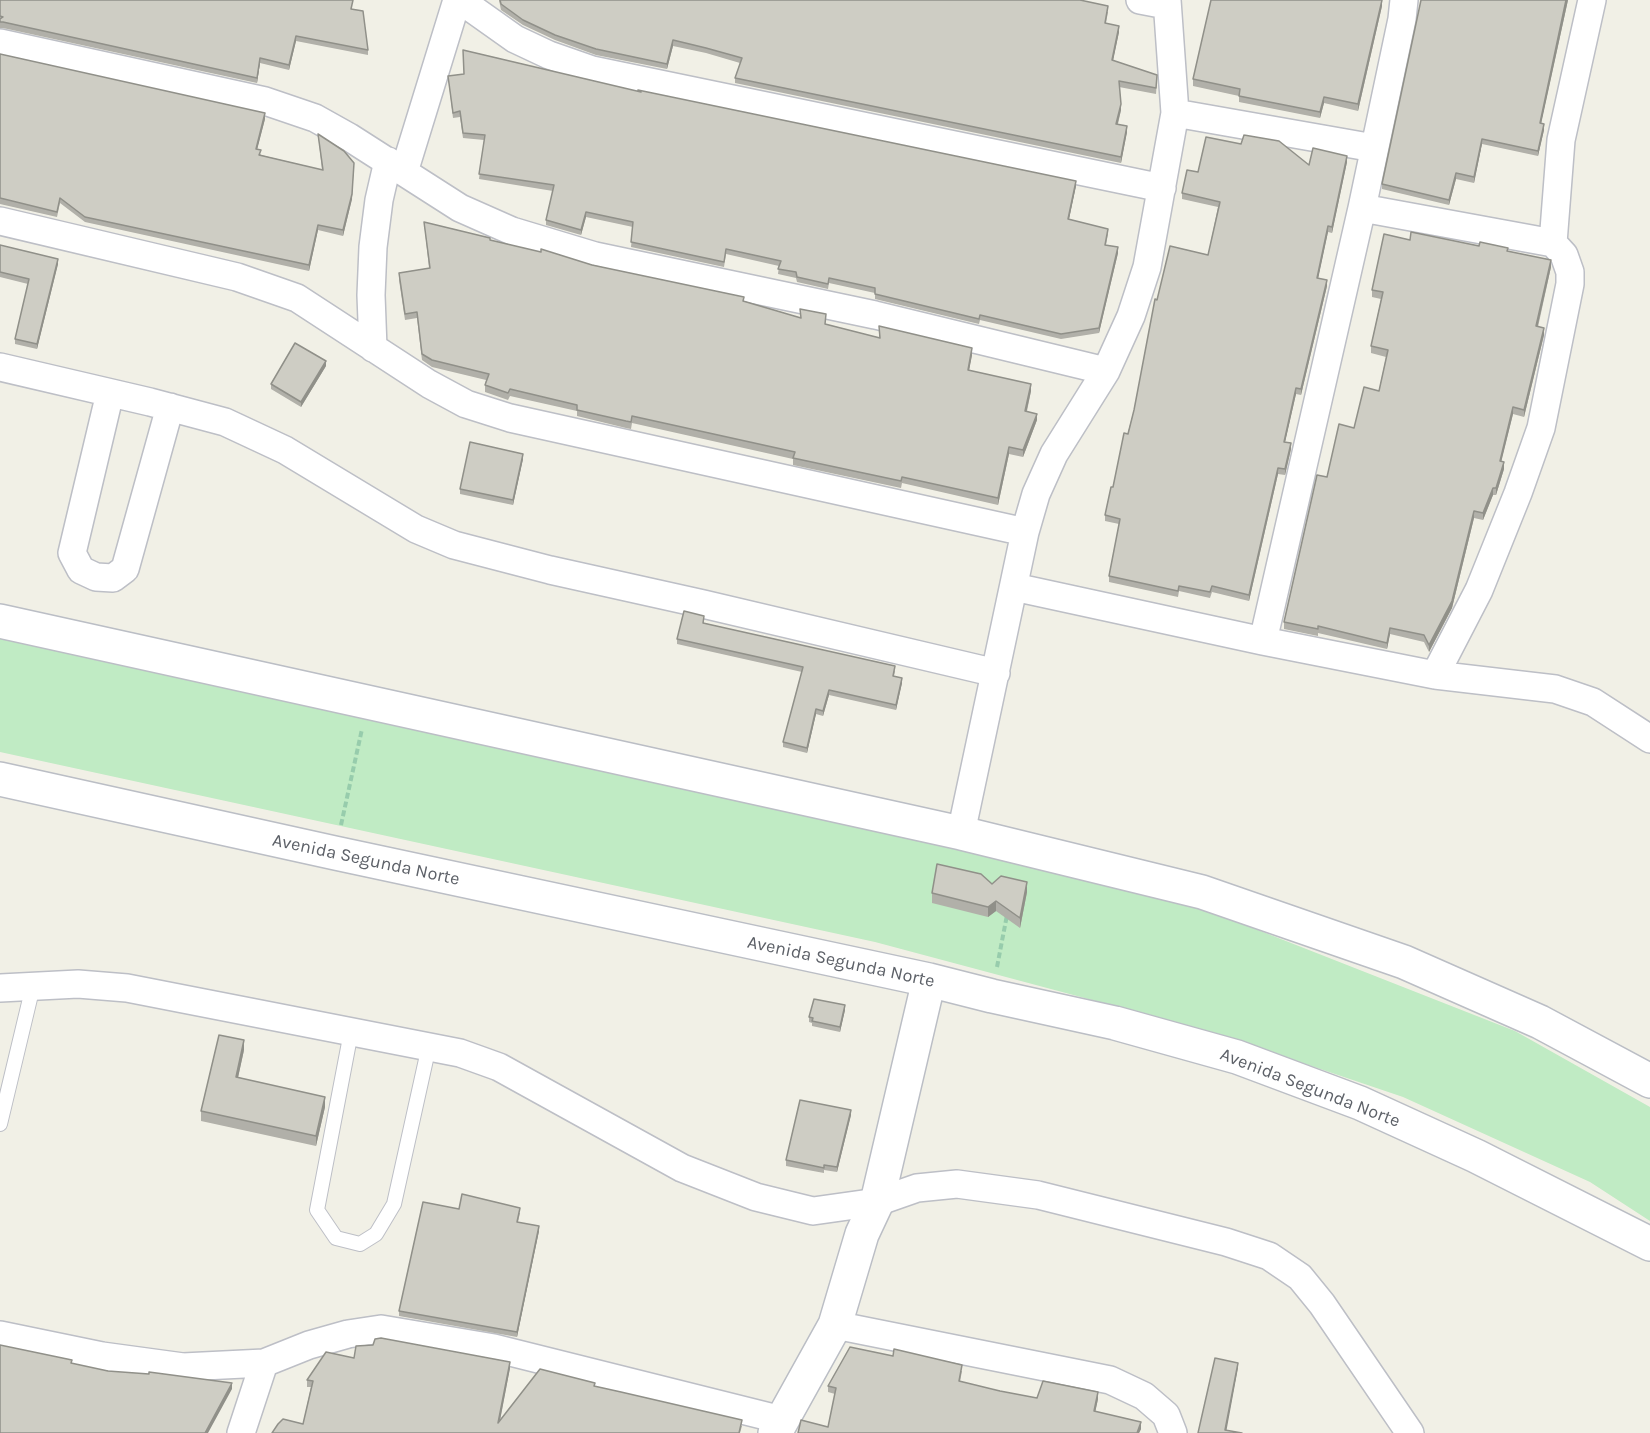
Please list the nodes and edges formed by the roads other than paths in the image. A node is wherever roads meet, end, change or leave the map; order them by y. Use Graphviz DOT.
graph roads {
  1 [pos="458,0"];
  2 [pos="1140,0"];
  3 [pos="1404,0"];
  4 [pos="1592,0"];
  5 [pos="1166,3"];
  6 [pos="0,43"];
  7 [pos="1175,112"];
  8 [pos="1374,148"];
  9 [pos="396,166"];
  10 [pos="1162,188"];
  11 [pos="1362,208"];
  12 [pos="0,221"];
  13 [pos="1553,243"];
  14 [pos="373,348"];
  15 [pos="0,367"];
  16 [pos="1106,371"];
  17 [pos="110,393"];
  18 [pos="170,407"];
  19 [pos="1025,532"];
  20 [pos="1014,587"];
  21 [pos="0,621"];
  22 [pos="1263,641"];
  23 [pos="996,673"];
  24 [pos="1435,675"];
  25 [pos="1650,739"];
  26 [pos="0,779"];
  27 [pos="961,833"];
  28 [pos="929,980"];
  29 [pos="33,986"];
  30 [pos="0,988"];
  31 [pos="351,1032"];
  32 [pos="429,1046"];
  33 [pos="1650,1080"];
  34 [pos="0,1124"];
  35 [pos="877,1202"];
  36 [pos="1650,1244"];
  37 [pos="835,1325"];
  38 [pos="0,1335"];
  39 [pos="264,1363"];
  40 [pos="779,1427"];
  41 [pos="242,1433"];
  42 [pos="1173,1433"];
  43 [pos="1410,1433"];
  1 -- 9 [label="street"];
  1 -- 10 [label="street"];
  2 -- 5 [label="street"];
  3 -- 8 [label="street"];
  4 -- 13 [label="street"];
  5 -- 7 [label="street"];
  6 -- 9 [label="street"];
  7 -- 8 [label="street"];
  7 -- 10 [label="street"];
  8 -- 11 [label="street"];
  9 -- 14 [label="street"];
  9 -- 16 [label="street"];
  10 -- 16 [label="street"];
  11 -- 13 [label="street"];
  11 -- 22 [label="street"];
  12 -- 14 [label="street"];
  13 -- 24 [label="street"];
  14 -- 19 [label="street"];
  15 -- 17 [label="street"];
  16 -- 19 [label="street"];
  17 -- 18 [label="street"];
  17 -- 18 [label="street"];
  18 -- 23 [label="street"];
  19 -- 20 [label="street"];
  20 -- 22 [label="street"];
  20 -- 23 [label="street"];
  21 -- 27 [label="main road"];
  22 -- 24 [label="street"];
  23 -- 27 [label="street"];
  24 -- 25 [label="street"];
  26 -- 28 [label="main road, Avenida Segunda Norte"];
  27 -- 33 [label="main road"];
  28 -- 35 [label="main road"];
  28 -- 36 [label="main road, Avenida Segunda Norte"];
  29 -- 30 [label="street"];
  29 -- 31 [label="street"];
  29 -- 34 [label="lane"];
  31 -- 32 [label="street"];
  31 -- 32 [label="lane"];
  32 -- 35 [label="street"];
  35 -- 37 [label="main road"];
  35 -- 43 [label="street"];
  37 -- 40 [label="main road"];
  37 -- 42 [label="street"];
  38 -- 39 [label="street"];
  39 -- 40 [label="street"];
  39 -- 41 [label="street"];
}
